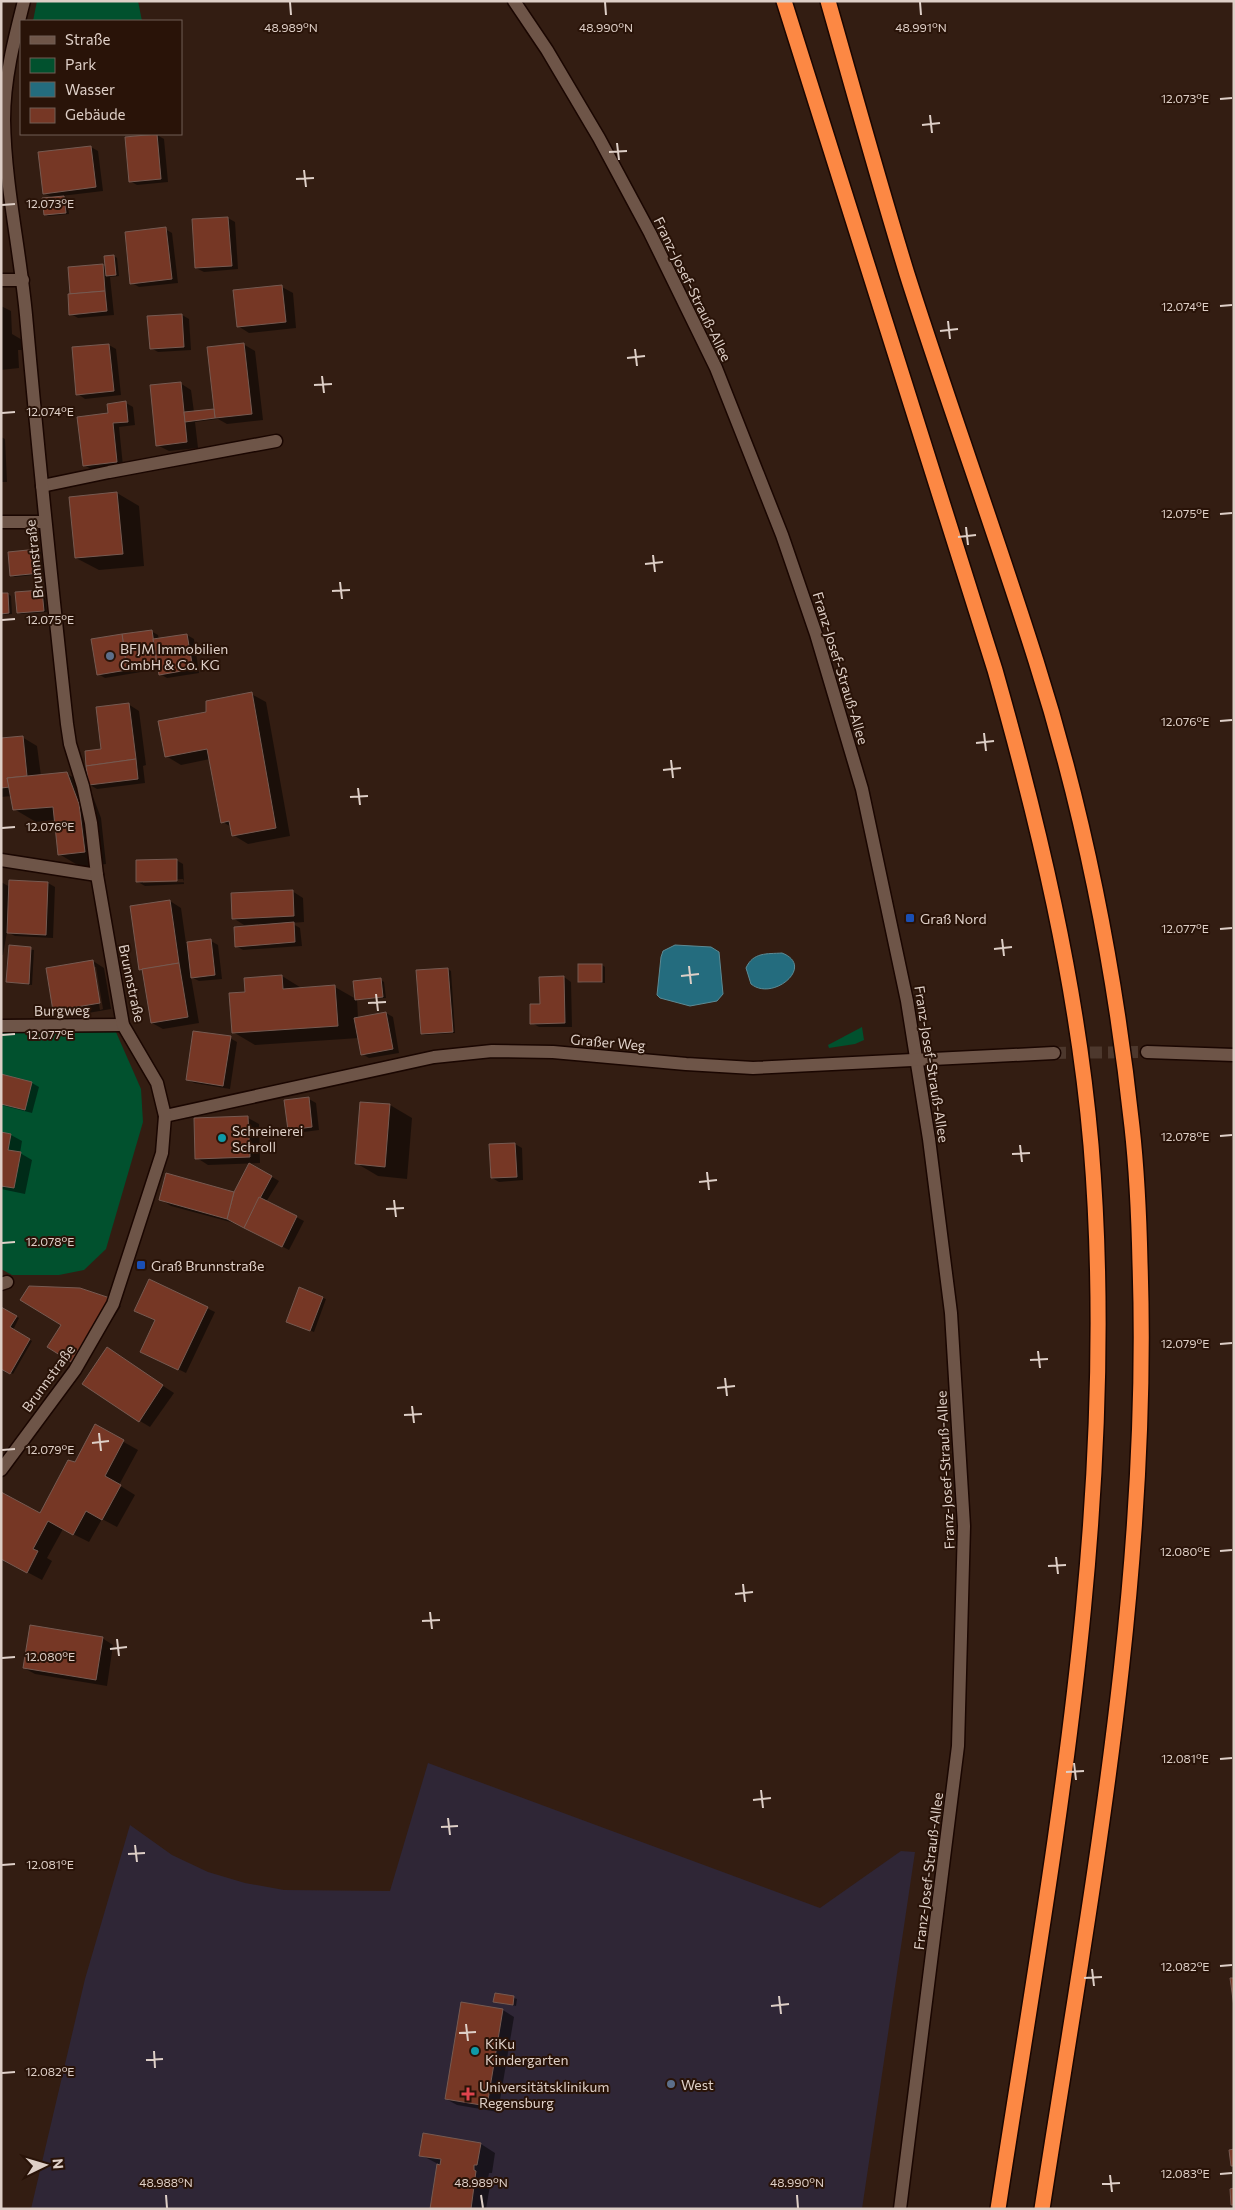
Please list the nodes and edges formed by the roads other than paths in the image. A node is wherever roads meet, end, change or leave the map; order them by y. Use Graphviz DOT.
graph roads {
  1 [pos="24,1"];
  2 [pos="514,1"];
  3 [pos="784,1"];
  4 [pos="828,1"];
  5 [pos="1,280"];
  6 [pos="23,280"];
  7 [pos="276,441"];
  8 [pos="42,486"];
  9 [pos="1,522"];
  10 [pos="44,522"];
  11 [pos="1,860"];
  12 [pos="97,874"];
  13 [pos="123,1025"];
  14 [pos="1,1026"];
  15 [pos="1147,1052"];
  16 [pos="1054,1054"];
  17 [pos="1234,1055"];
  18 [pos="917,1060"];
  19 [pos="165,1116"];
  20 [pos="1,1470"];
  21 [pos="900,2209"];
  22 [pos="998,2209"];
  23 [pos="1042,2209"];
  1 -- 6 [label="street, Brunnstraße"];
  2 -- 18 [label="street, Franz-Josef-Strauß-Allee"];
  3 -- 22 [label="highway"];
  4 -- 23 [label="highway"];
  5 -- 6 [label="street"];
  6 -- 8 [label="street, Brunnstraße"];
  7 -- 8 [label="street"];
  8 -- 10 [label="street, Brunnstraße"];
  9 -- 10 [label="street"];
  10 -- 12 [label="street, Brunnstraße"];
  11 -- 12 [label="street"];
  12 -- 13 [label="street, Brunnstraße"];
  13 -- 14 [label="street, Burgweg"];
  13 -- 19 [label="street, Brunnstraße"];
  15 -- 17 [label="street"];
  16 -- 18 [label="street, Graßer Weg"];
  18 -- 19 [label="street, Graßer Weg"];
  18 -- 21 [label="street, Franz-Josef-Strauß-Allee"];
  19 -- 20 [label="street, Brunnstraße"];
}
